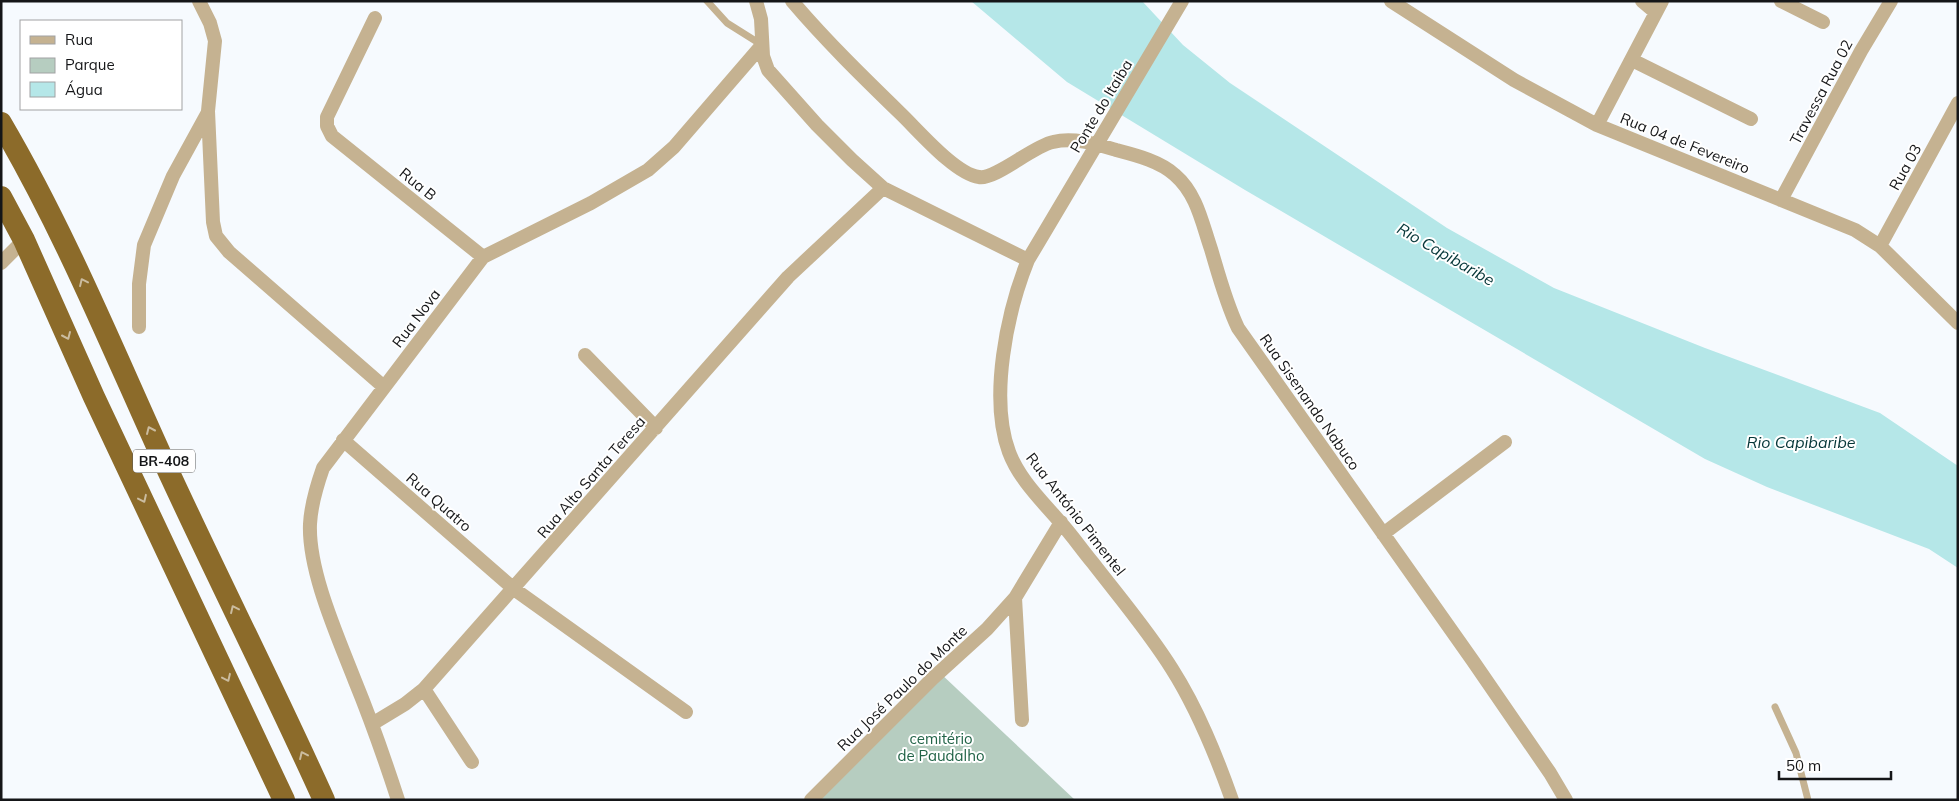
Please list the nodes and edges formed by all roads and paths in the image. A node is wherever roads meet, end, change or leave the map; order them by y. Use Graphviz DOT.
graph roads {
  1 [pos="199,1"];
  2 [pos="707,1"];
  3 [pos="756,1"];
  4 [pos="792,1"];
  5 [pos="1182,1"];
  6 [pos="1391,1"];
  7 [pos="1642,1"];
  8 [pos="1781,1"];
  9 [pos="1891,1"];
  10 [pos="1658,7"];
  11 [pos="375,18"];
  12 [pos="1823,22"];
  13 [pos="762,45"];
  14 [pos="1632,60"];
  15 [pos="1958,103"];
  16 [pos="208,111"];
  17 [pos="1751,120"];
  18 [pos="1,123"];
  19 [pos="1597,125"];
  20 [pos="883,188"];
  21 [pos="1,197"];
  22 [pos="1781,200"];
  23 [pos="1049,226"];
  24 [pos="24,240"];
  25 [pos="1880,246"];
  26 [pos="483,257"];
  27 [pos="1028,260"];
  28 [pos="1,263"];
  29 [pos="1958,322"];
  30 [pos="139,327"];
  31 [pos="585,354"];
  32 [pos="384,387"];
  33 [pos="656,428"];
  34 [pos="343,440"];
  35 [pos="1505,442"];
  36 [pos="1061,522"];
  37 [pos="1383,534"];
  38 [pos="514,589"];
  39 [pos="1015,598"];
  40 [pos="424,689"];
  41 [pos="1775,707"];
  42 [pos="686,712"];
  43 [pos="1022,720"];
  44 [pos="372,724"];
  45 [pos="472,762"];
  46 [pos="284,800"];
  47 [pos="324,800"];
  48 [pos="398,800"];
  49 [pos="811,800"];
  50 [pos="1232,800"];
  51 [pos="1566,800"];
  52 [pos="1808,800"];
  1 -- 16 [label="street"];
  2 -- 13 [label="lane"];
  3 -- 13 [label="street"];
  4 -- 37 [label="street, Rua Sisenando Nabuco"];
  5 -- 23 [label="street, Ponte do Itaiba"];
  6 -- 19 [label="street, Rua 04 de Fevereiro"];
  7 -- 10 [label="street"];
  8 -- 12 [label="street"];
  9 -- 22 [label="street, Travessa Rua 02"];
  10 -- 14 [label="street"];
  11 -- 26 [label="street, Rua B"];
  13 -- 20 [label="street"];
  13 -- 26 [label="street, Rua Nova"];
  14 -- 17 [label="street"];
  14 -- 19 [label="street"];
  15 -- 25 [label="street, Rua 03"];
  16 -- 30 [label="street"];
  16 -- 32 [label="street"];
  47 -- 18 [label="highway, BR-408, one-way"];
  19 -- 22 [label="street, Rua 04 de Fevereiro"];
  20 -- 27 [label="street"];
  20 -- 33 [label="street, Rua Alto Santa Teresa"];
  21 -- 24 [label="highway, BR-408"];
  22 -- 25 [label="street, Rua 04 de Fevereiro"];
  23 -- 27 [label="street, Rua António Pimentel"];
  24 -- 28 [label="street"];
  24 -- 46 [label="highway, BR-408, one-way"];
  25 -- 29 [label="street, Rua 04 de Fevereiro"];
  26 -- 32 [label="street, Rua Nova"];
  27 -- 36 [label="street, Rua António Pimentel"];
  31 -- 33 [label="street"];
  32 -- 34 [label="street, Rua Nova"];
  33 -- 38 [label="street, Rua Alto Santa Teresa"];
  34 -- 38 [label="street, Rua Quatro"];
  34 -- 44 [label="street, Rua Nova"];
  35 -- 37 [label="street"];
  36 -- 39 [label="street, Rua José Paulo do Monte"];
  36 -- 50 [label="street, Rua António Pimentel"];
  37 -- 51 [label="street, Rua Sisenando Nabuco"];
  38 -- 40 [label="street, Rua Alto Santa Teresa"];
  38 -- 42 [label="street, Rua Quatro"];
  39 -- 43 [label="street"];
  39 -- 49 [label="street, Rua José Paulo do Monte"];
  40 -- 44 [label="street, Rua Alto Santa Teresa"];
  40 -- 45 [label="street"];
  41 -- 52 [label="lane"];
  44 -- 48 [label="street"];
}
